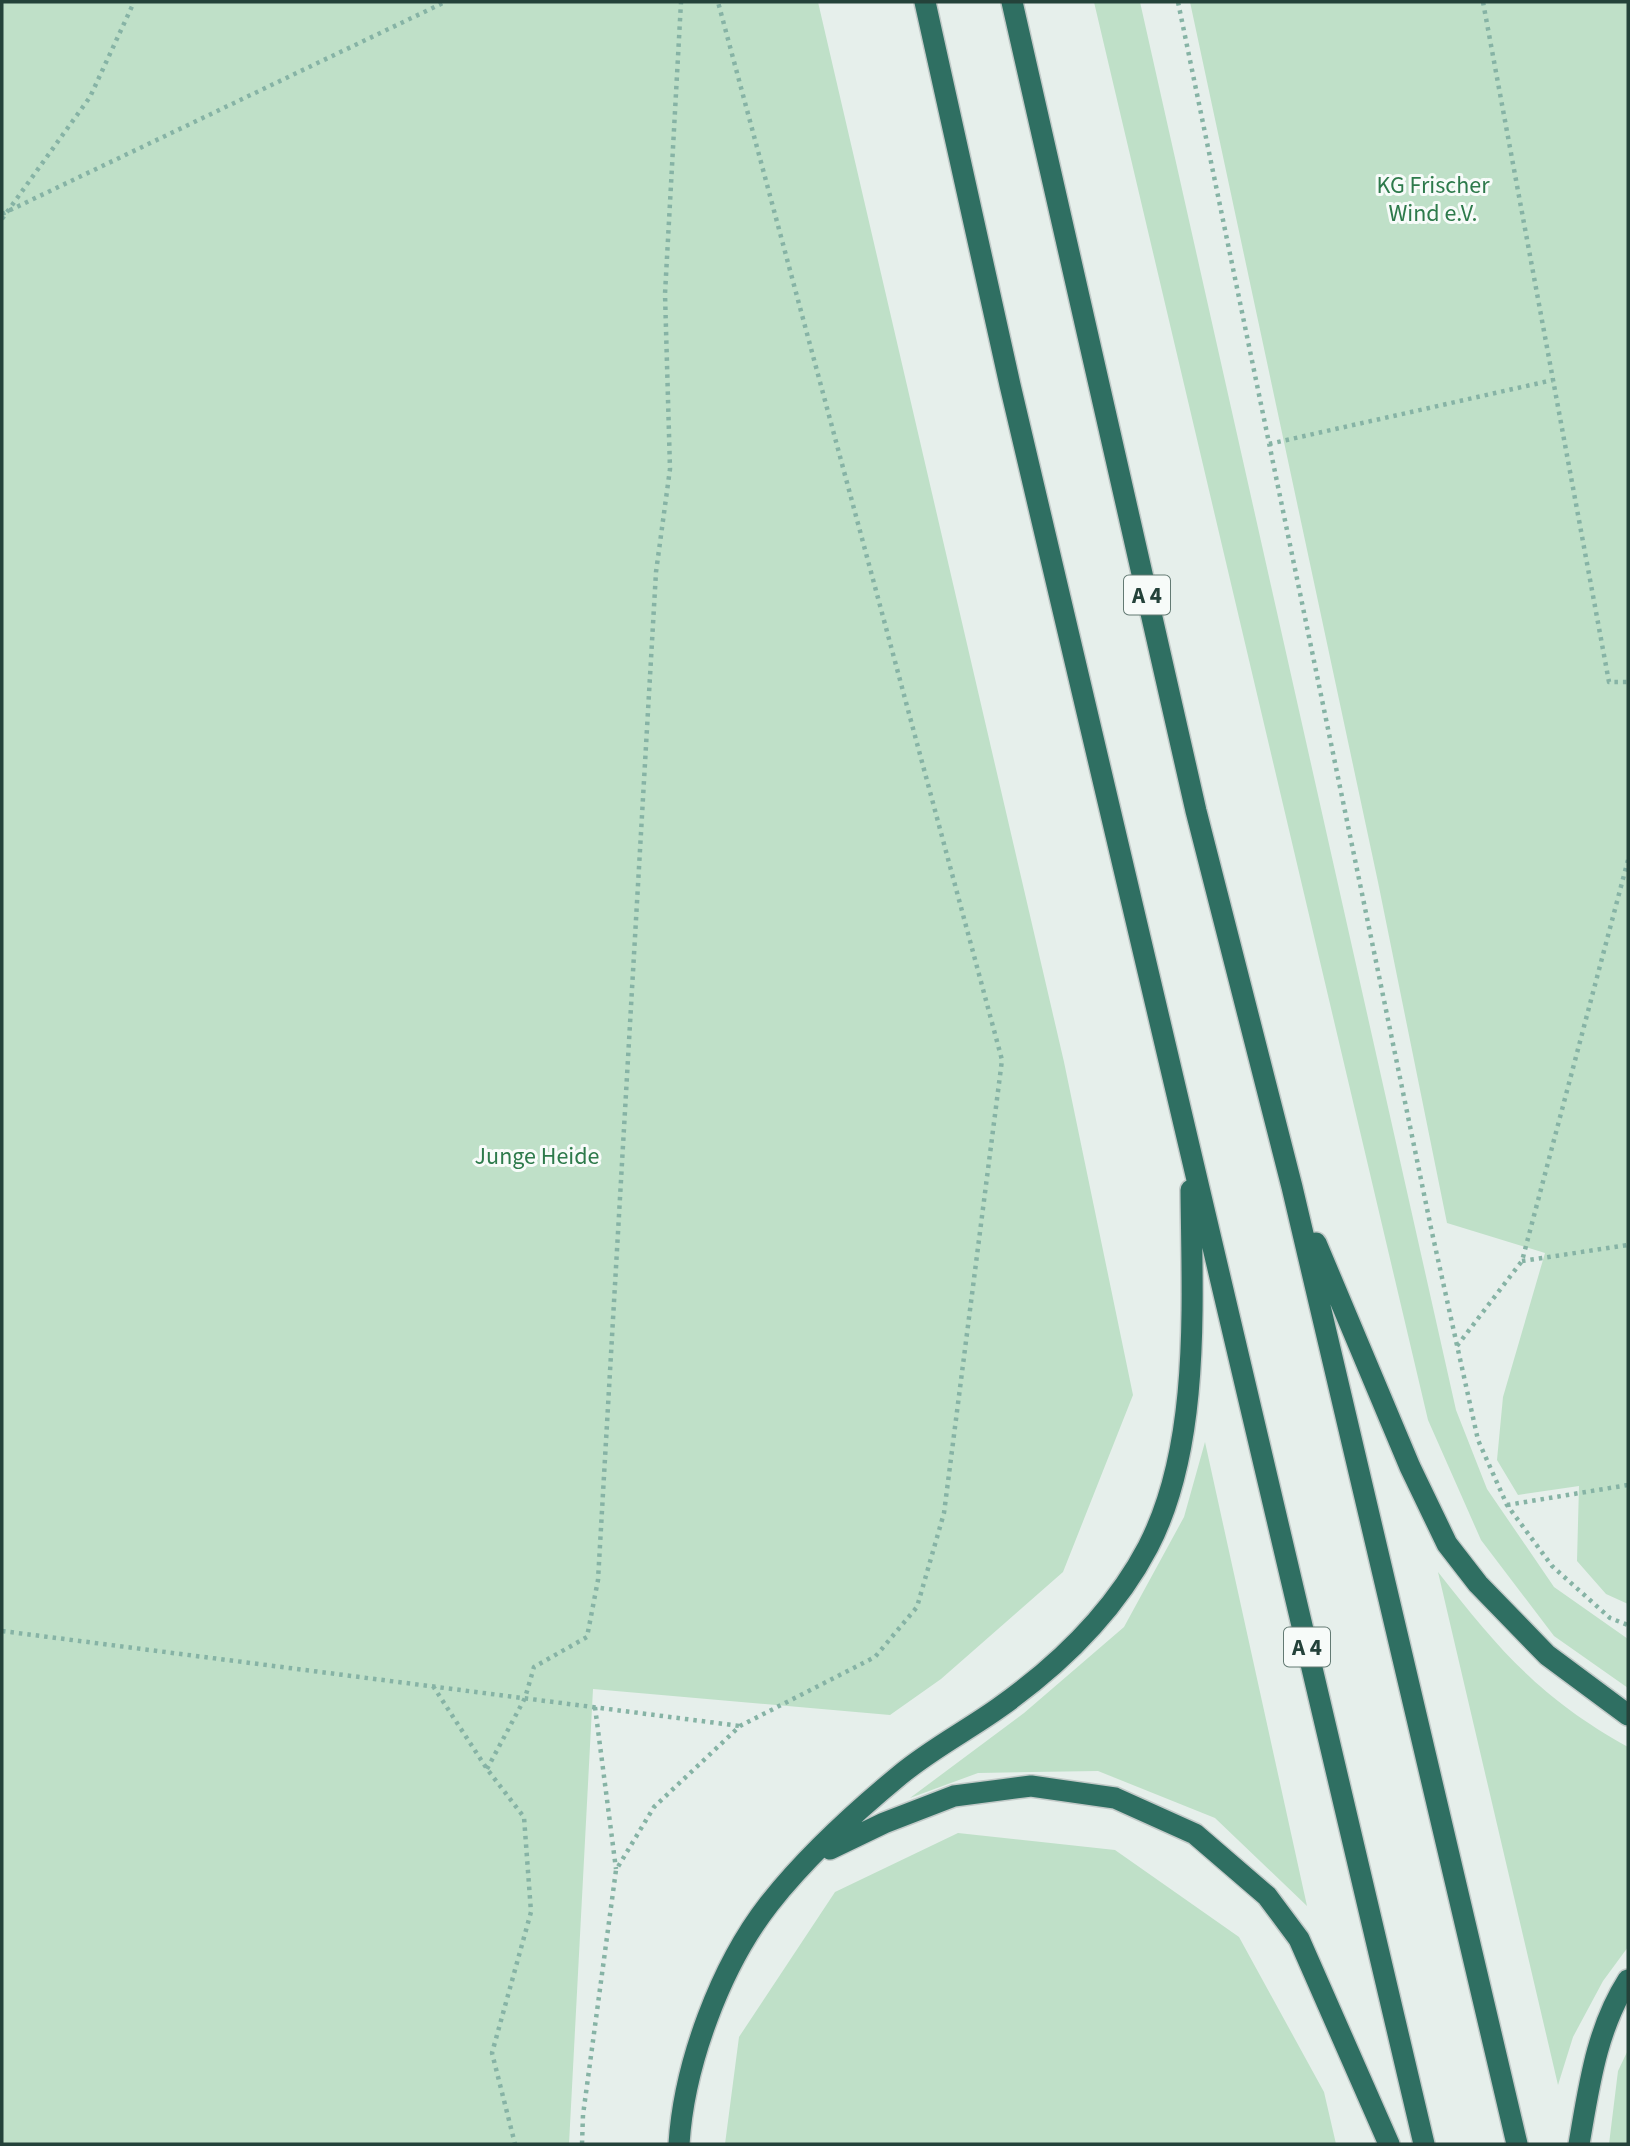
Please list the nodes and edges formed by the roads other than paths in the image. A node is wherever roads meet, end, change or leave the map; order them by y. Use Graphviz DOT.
graph roads {
  1 [pos="925,2"];
  2 [pos="1012,2"];
  3 [pos="1191,1150"];
  4 [pos="1292,1187"];
  5 [pos="1628,1716"];
  6 [pos="809,1859"];
  7 [pos="1628,1980"];
  8 [pos="679,2144"];
  9 [pos="1389,2144"];
  10 [pos="1424,2144"];
  11 [pos="1517,2144"];
  12 [pos="1578,2144"];
  1 -- 3 [label="highway, A 4"];
  2 -- 4 [label="highway, A 4"];
  3 -- 6 [label="highway"];
  3 -- 10 [label="highway, A 4"];
  4 -- 5 [label="highway"];
  4 -- 11 [label="highway, A 4"];
  6 -- 8 [label="highway"];
  6 -- 9 [label="highway"];
  7 -- 12 [label="highway"];
}
